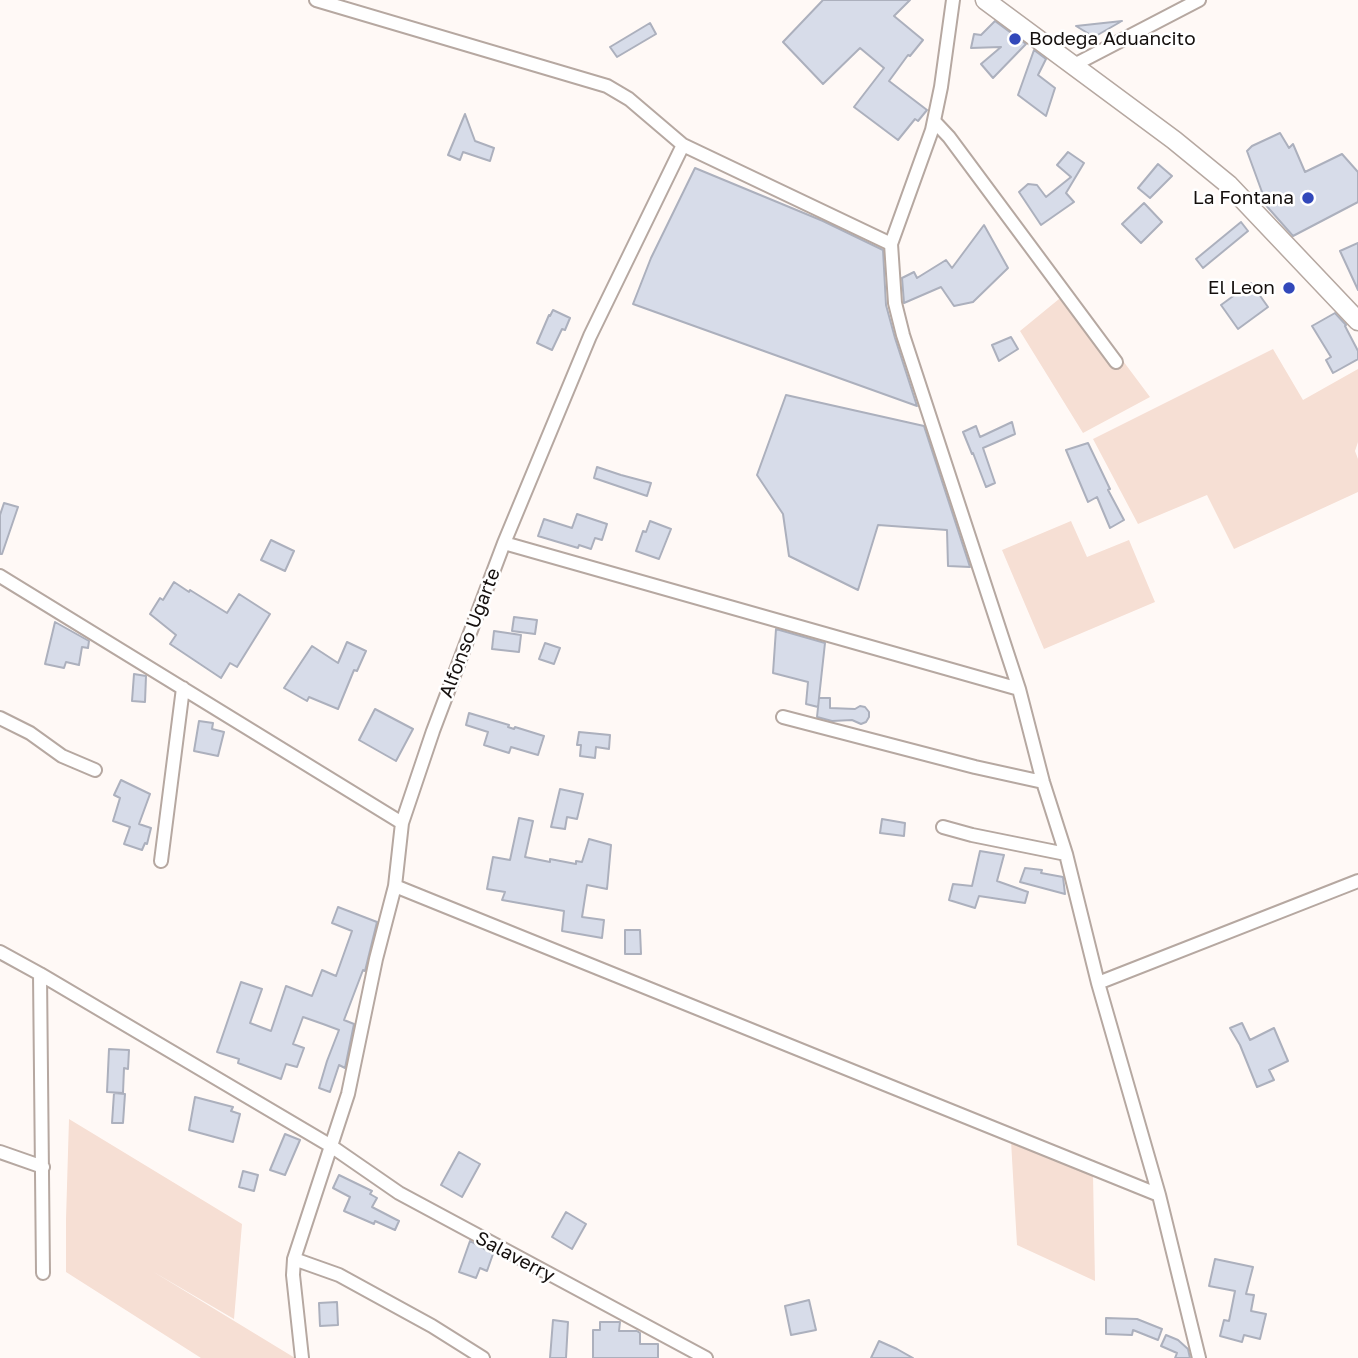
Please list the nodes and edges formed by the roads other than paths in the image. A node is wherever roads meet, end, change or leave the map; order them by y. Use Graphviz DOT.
graph roads {
  1 [pos="316,0"];
  2 [pos="953,0"];
  3 [pos="985,0"];
  4 [pos="1199,0"];
  5 [pos="1074,65"];
  6 [pos="934,121"];
  7 [pos="684,145"];
  8 [pos="891,244"];
  9 [pos="1358,321"];
  10 [pos="1116,362"];
  11 [pos="504,543"];
  12 [pos="0,576"];
  13 [pos="183,688"];
  14 [pos="1019,689"];
  15 [pos="783,717"];
  16 [pos="0,718"];
  17 [pos="95,770"];
  18 [pos="1043,782"];
  19 [pos="402,823"];
  20 [pos="943,827"];
  21 [pos="1066,855"];
  22 [pos="161,861"];
  23 [pos="1358,881"];
  24 [pos="395,886"];
  25 [pos="0,953"];
  26 [pos="40,974"];
  27 [pos="1098,983"];
  28 [pos="331,1146"];
  29 [pos="0,1152"];
  30 [pos="43,1167"];
  31 [pos="1159,1195"];
  32 [pos="294,1259"];
  33 [pos="43,1273"];
  34 [pos="302,1358"];
  35 [pos="483,1358"];
  36 [pos="706,1358"];
  37 [pos="1199,1358"];
  1 -- 7 [label="street"];
  2 -- 6 [label="street"];
  3 -- 5 [label="main road"];
  4 -- 5 [label="street"];
  5 -- 9 [label="main road"];
  6 -- 8 [label="street"];
  6 -- 10 [label="street"];
  7 -- 8 [label="street"];
  7 -- 11 [label="street, Alfonso Ugarte"];
  8 -- 14 [label="street"];
  11 -- 14 [label="street"];
  11 -- 19 [label="street, Alfonso Ugarte"];
  12 -- 13 [label="street"];
  13 -- 19 [label="street"];
  13 -- 22 [label="street"];
  14 -- 18 [label="street"];
  15 -- 18 [label="street"];
  16 -- 17 [label="street"];
  18 -- 21 [label="street"];
  19 -- 24 [label="street, Alfonso Ugarte"];
  20 -- 21 [label="street"];
  21 -- 27 [label="street"];
  23 -- 27 [label="street"];
  24 -- 28 [label="street, Alfonso Ugarte"];
  24 -- 31 [label="street"];
  25 -- 26 [label="street, Salaverry"];
  26 -- 28 [label="street, Salaverry"];
  26 -- 30 [label="street"];
  27 -- 31 [label="street"];
  28 -- 32 [label="street, Alfonso Ugarte"];
  28 -- 36 [label="street, Salaverry"];
  29 -- 30 [label="street"];
  30 -- 33 [label="street"];
  31 -- 37 [label="street"];
  32 -- 34 [label="street, Alfonso Ugarte"];
  32 -- 35 [label="street"];
}
